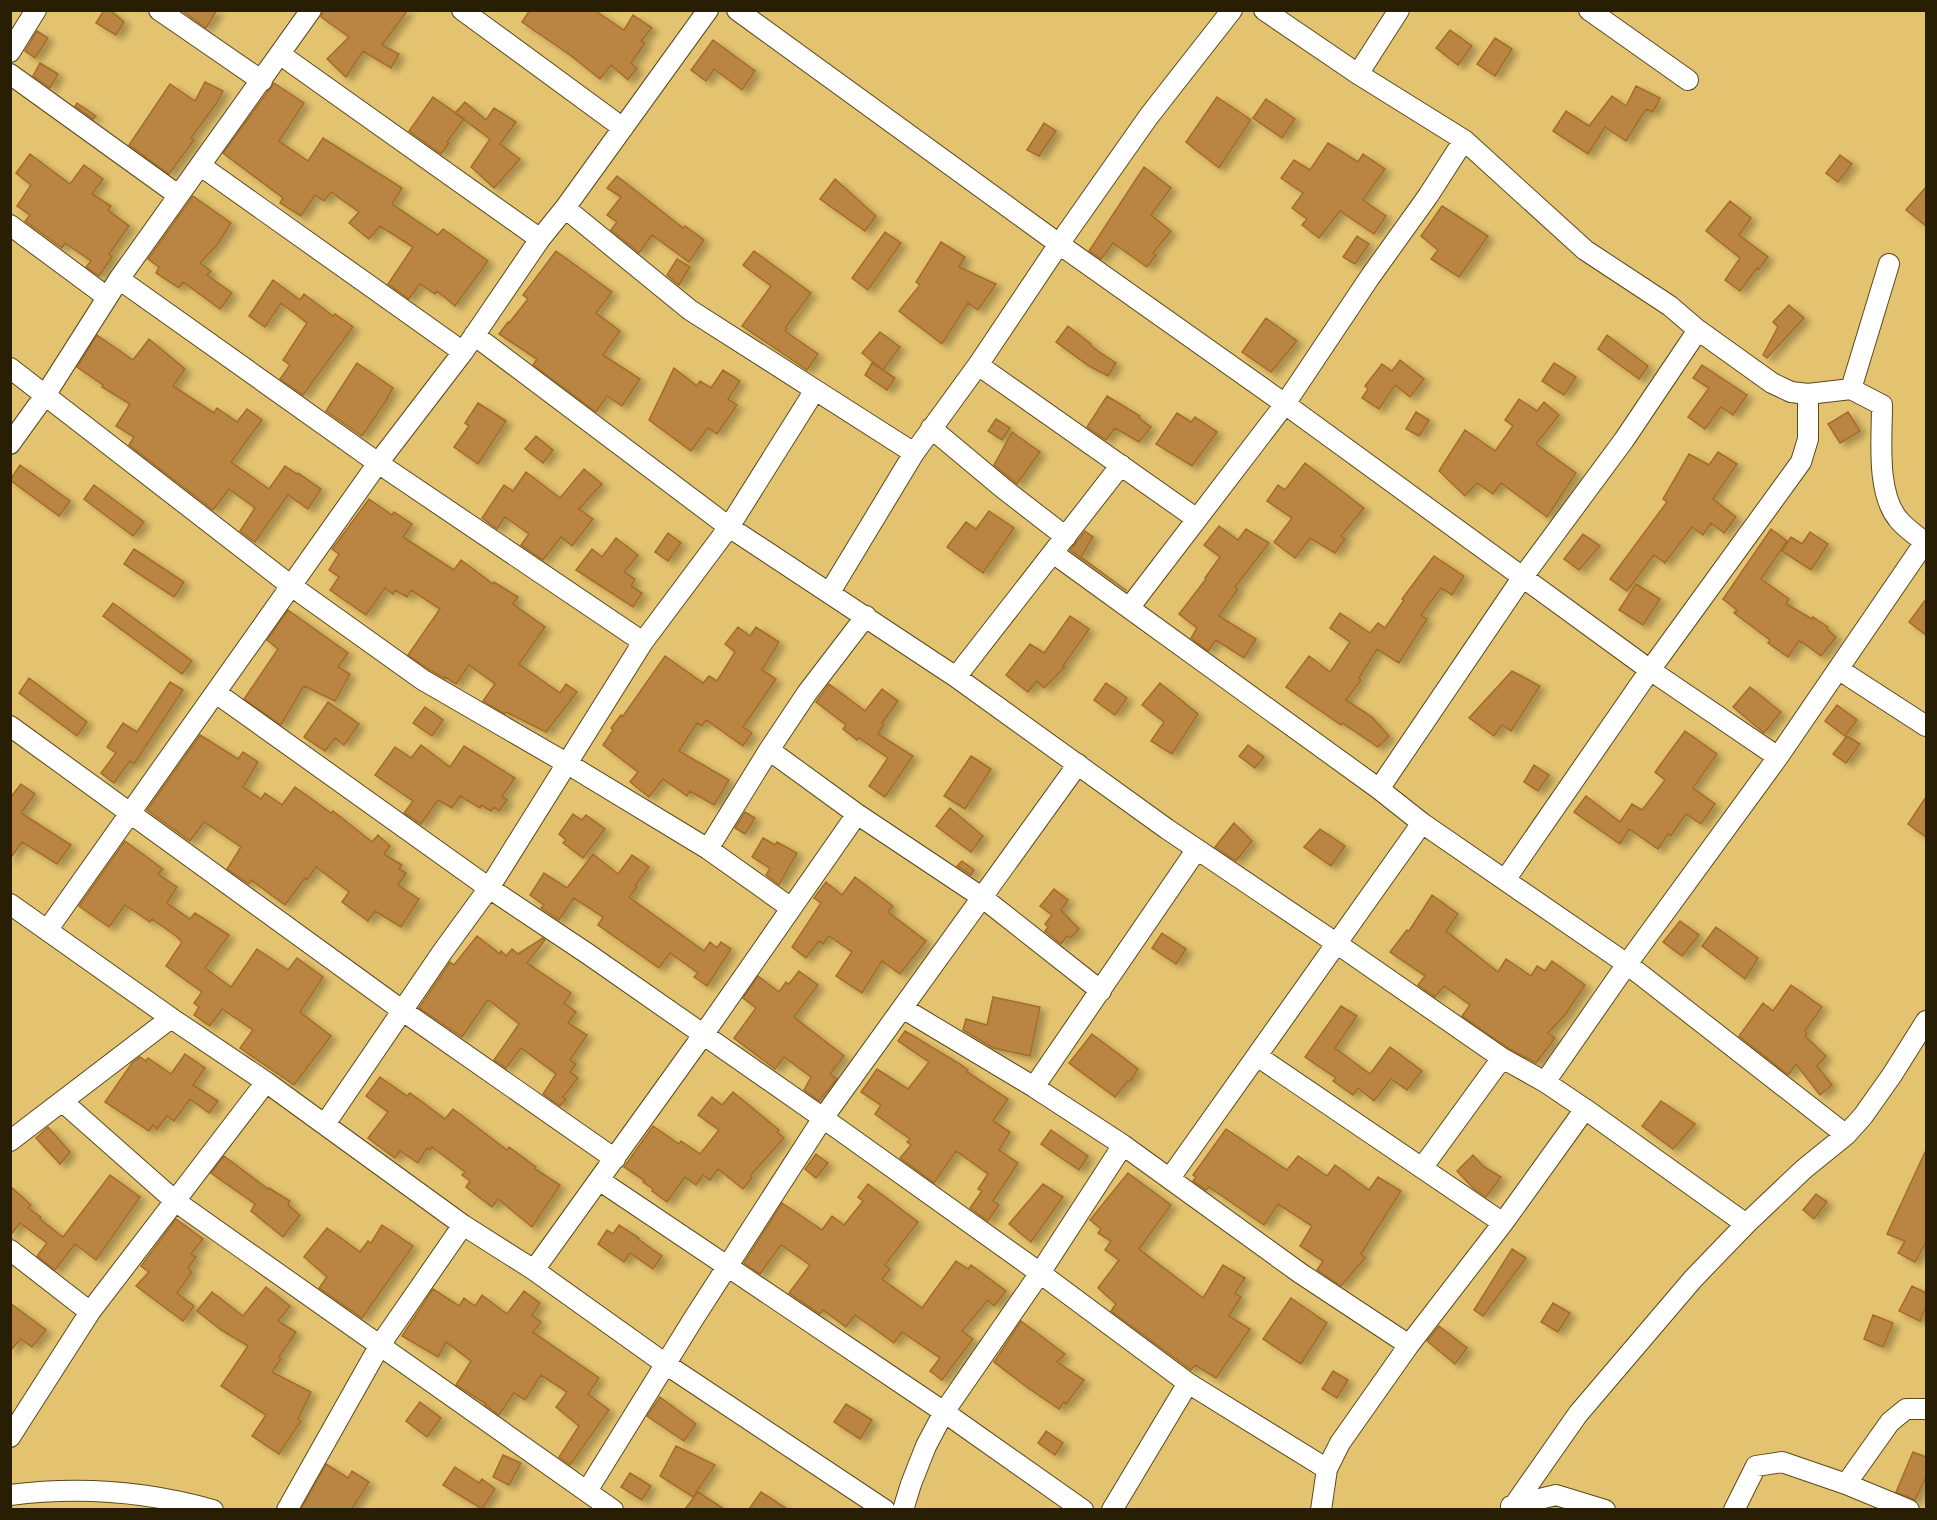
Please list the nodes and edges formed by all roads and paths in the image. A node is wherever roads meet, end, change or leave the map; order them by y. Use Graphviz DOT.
graph roads {
  1 [pos="159,10"];
  2 [pos="311,10"];
  3 [pos="462,10"];
  4 [pos="737,10"];
  5 [pos="1232,10"];
  6 [pos="1264,10"];
  7 [pos="1399,10"];
  8 [pos="1589,10"];
  9 [pos="708,11"];
  10 [pos="33,12"];
  11 [pos="10,52"];
  12 [pos="281,55"];
  13 [pos="10,74"];
  14 [pos="1358,74"];
  15 [pos="1688,80"];
  16 [pos="262,81"];
  17 [pos="623,128"];
  18 [pos="1464,140"];
  19 [pos="201,166"];
  20 [pos="178,195"];
  21 [pos="565,208"];
  22 [pos="10,225"];
  23 [pos="540,239"];
  24 [pos="1059,244"];
  25 [pos="1889,264"];
  26 [pos="119,279"];
  27 [pos="107,297"];
  28 [pos="1698,330"];
  29 [pos="474,335"];
  30 [pos="462,352"];
  31 [pos="978,365"];
  32 [pos="10,368"];
  33 [pos="1851,389"];
  34 [pos="815,390"];
  35 [pos="46,394"];
  36 [pos="1808,394"];
  37 [pos="1286,404"];
  38 [pos="931,428"];
  39 [pos="10,444"];
  40 [pos="914,453"];
  41 [pos="378,463"];
  42 [pos="1120,465"];
  43 [pos="1197,519"];
  44 [pos="729,527"];
  45 [pos="1066,537"];
  46 [pos="1925,543"];
  47 [pos="1053,554"];
  48 [pos="1522,578"];
  49 [pos="290,585"];
  50 [pos="830,592"];
  51 [pos="1129,608"];
  52 [pos="866,616"];
  53 [pos="642,642"];
  54 [pos="1838,669"];
  55 [pos="1650,670"];
  56 [pos="956,677"];
  57 [pos="216,693"];
  58 [pos="10,726"];
  59 [pos="1926,726"];
  60 [pos="769,750"];
  61 [pos="1778,757"];
  62 [pos="568,764"];
  63 [pos="1078,764"];
  64 [pos="1379,789"];
  65 [pos="131,812"];
  66 [pos="857,813"];
  67 [pos="1422,823"];
  68 [pos="708,849"];
  69 [pos="1197,849"];
  70 [pos="1505,880"];
  71 [pos="489,888"];
  72 [pos="982,898"];
  73 [pos="10,904"];
  74 [pos="790,908"];
  75 [pos="48,929"];
  76 [pos="1336,943"];
  77 [pos="1627,964"];
  78 [pos="1101,991"];
  79 [pos="904,1009"];
  80 [pos="403,1011"];
  81 [pos="171,1018"];
  82 [pos="1926,1021"];
  83 [pos="703,1035"];
  84 [pos="1257,1056"];
  85 [pos="1502,1058"];
  86 [pos="266,1082"];
  87 [pos="1545,1082"];
  88 [pos="1034,1087"];
  89 [pos="63,1102"];
  90 [pos="1585,1109"];
  91 [pos="823,1118"];
  92 [pos="325,1124"];
  93 [pos="1845,1135"];
  94 [pos="10,1141"];
  95 [pos="1122,1145"];
  96 [pos="615,1159"];
  97 [pos="1422,1168"];
  98 [pos="1170,1178"];
  99 [pos="599,1180"];
  100 [pos="175,1201"];
  101 [pos="1503,1223"];
  102 [pos="1746,1224"];
  103 [pos="463,1225"];
  104 [pos="10,1250"];
  105 [pos="727,1267"];
  106 [pos="534,1270"];
  107 [pos="1040,1273"];
  108 [pos="90,1312"];
  109 [pos="380,1345"];
  110 [pos="1409,1345"];
  111 [pos="667,1365"];
  112 [pos="1188,1383"];
  113 [pos="1926,1409"];
  114 [pos="944,1412"];
  115 [pos="12,1431"];
  116 [pos="1327,1469"];
  117 [pos="1846,1484"];
  118 [pos="587,1491"];
  119 [pos="19,1499"];
  120 [pos="1509,1507"];
  121 [pos="213,1509"];
  122 [pos="287,1509"];
  123 [pos="613,1509"];
  124 [pos="885,1509"];
  125 [pos="903,1509"];
  126 [pos="1083,1509"];
  127 [pos="1112,1509"];
  128 [pos="1321,1509"];
  129 [pos="1605,1509"];
  130 [pos="1734,1509"];
  131 [pos="1909,1509"];
  1 -- 16 [label="street"];
  2 -- 12 [label="street"];
  3 -- 17 [label="street"];
  4 -- 24 [label="street"];
  5 -- 24 [label="street"];
  6 -- 14 [label="street"];
  7 -- 14 [label="street"];
  8 -- 15 [label="street"];
  9 -- 17 [label="street"];
  10 -- 11 [label="street"];
  12 -- 16 [label="street"];
  12 -- 23 [label="street"];
  13 -- 20 [label="street"];
  14 -- 18 [label="street"];
  16 -- 19 [label="street"];
  17 -- 21 [label="street"];
  18 -- 28 [label="street"];
  18 -- 37 [label="street"];
  19 -- 20 [label="street"];
  19 -- 30 [label="street"];
  20 -- 26 [label="street"];
  21 -- 23 [label="street"];
  21 -- 34 [label="street"];
  22 -- 27 [label="street"];
  23 -- 29 [label="street"];
  24 -- 31 [label="street"];
  24 -- 37 [label="street"];
  25 -- 33 [label="street"];
  26 -- 27 [label="street"];
  26 -- 41 [label="street"];
  27 -- 35 [label="street"];
  28 -- 36 [label="street"];
  28 -- 48 [label="street"];
  29 -- 30 [label="street"];
  29 -- 44 [label="street"];
  30 -- 41 [label="street"];
  31 -- 38 [label="street"];
  31 -- 42 [label="street"];
  32 -- 35 [label="street"];
  33 -- 36 [label="street"];
  33 -- 46 [label="street"];
  34 -- 40 [label="street"];
  34 -- 44 [label="street"];
  35 -- 39 [label="street"];
  35 -- 49 [label="street"];
  36 -- 55 [label="street"];
  37 -- 43 [label="street"];
  37 -- 48 [label="street"];
  38 -- 40 [label="street"];
  38 -- 45 [label="street"];
  40 -- 50 [label="street"];
  41 -- 49 [label="street"];
  41 -- 53 [label="street"];
  42 -- 43 [label="street"];
  42 -- 45 [label="street"];
  43 -- 51 [label="street"];
  44 -- 50 [label="street"];
  44 -- 53 [label="street"];
  45 -- 47 [label="street"];
  46 -- 54 [label="street"];
  47 -- 51 [label="street"];
  47 -- 56 [label="street"];
  48 -- 55 [label="street"];
  48 -- 64 [label="street"];
  49 -- 57 [label="street"];
  49 -- 62 [label="street"];
  50 -- 52 [label="street"];
  51 -- 64 [label="street"];
  52 -- 56 [label="street"];
  52 -- 60 [label="street"];
  53 -- 62 [label="street"];
  54 -- 59 [label="street"];
  54 -- 61 [label="street"];
  55 -- 61 [label="street"];
  55 -- 70 [label="street"];
  56 -- 63 [label="street"];
  57 -- 65 [label="street"];
  57 -- 71 [label="street"];
  58 -- 65 [label="street"];
  60 -- 66 [label="street"];
  60 -- 68 [label="street"];
  61 -- 77 [label="street"];
  62 -- 68 [label="street"];
  62 -- 71 [label="street"];
  63 -- 69 [label="street"];
  63 -- 72 [label="street"];
  64 -- 67 [label="street"];
  65 -- 75 [label="street"];
  65 -- 80 [label="street"];
  66 -- 72 [label="street"];
  66 -- 74 [label="street"];
  67 -- 70 [label="street"];
  67 -- 76 [label="street"];
  68 -- 74 [label="street"];
  69 -- 76 [label="street"];
  69 -- 78 [label="street"];
  70 -- 77 [label="street"];
  71 -- 80 [label="street"];
  71 -- 83 [label="street"];
  72 -- 78 [label="street"];
  72 -- 79 [label="street"];
  73 -- 75 [label="street"];
  74 -- 83 [label="street"];
  75 -- 81 [label="street"];
  76 -- 84 [label="street"];
  76 -- 85 [label="street"];
  77 -- 87 [label="street"];
  77 -- 93 [label="street"];
  78 -- 88 [label="street"];
  79 -- 88 [label="street"];
  79 -- 91 [label="street"];
  80 -- 92 [label="street"];
  80 -- 96 [label="street"];
  81 -- 86 [label="street"];
  81 -- 89 [label="street"];
  82 -- 93 [label="street"];
  83 -- 91 [label="street"];
  83 -- 96 [label="street"];
  84 -- 97 [label="street"];
  84 -- 98 [label="street"];
  85 -- 87 [label="street"];
  85 -- 97 [label="street"];
  86 -- 92 [label="street"];
  86 -- 100 [label="street"];
  87 -- 90 [label="street"];
  88 -- 95 [label="street"];
  89 -- 94 [label="street"];
  89 -- 100 [label="street"];
  90 -- 101 [label="street"];
  90 -- 102 [label="street"];
  91 -- 105 [label="street"];
  91 -- 107 [label="street"];
  92 -- 103 [label="street"];
  93 -- 102 [label="street"];
  95 -- 98 [label="street"];
  95 -- 107 [label="street"];
  96 -- 99 [label="street"];
  97 -- 101 [label="street"];
  98 -- 110 [label="street"];
  99 -- 105 [label="street"];
  99 -- 106 [label="street"];
  100 -- 108 [label="street"];
  100 -- 109 [label="street"];
  101 -- 110 [label="street"];
  102 -- 120 [label="street"];
  103 -- 106 [label="street"];
  103 -- 109 [label="street"];
  104 -- 108 [label="street"];
  105 -- 111 [label="street"];
  105 -- 114 [label="street"];
  106 -- 111 [label="street"];
  107 -- 112 [label="street"];
  107 -- 114 [label="street"];
  108 -- 115 [label="street"];
  109 -- 118 [label="street"];
  109 -- 122 [label="street"];
  110 -- 116 [label="street"];
  111 -- 118 [label="street"];
  111 -- 124 [label="street"];
  112 -- 116 [label="street"];
  112 -- 127 [label="street"];
  113 -- 117 [label="street"];
  114 -- 125 [label="street"];
  114 -- 126 [label="street"];
  116 -- 128 [label="street"];
  117 -- 130 [label="street"];
  117 -- 131 [label="street"];
  118 -- 123 [label="street"];
  119 -- 121 [label="street"];
  120 -- 129 [label="street"];
}
